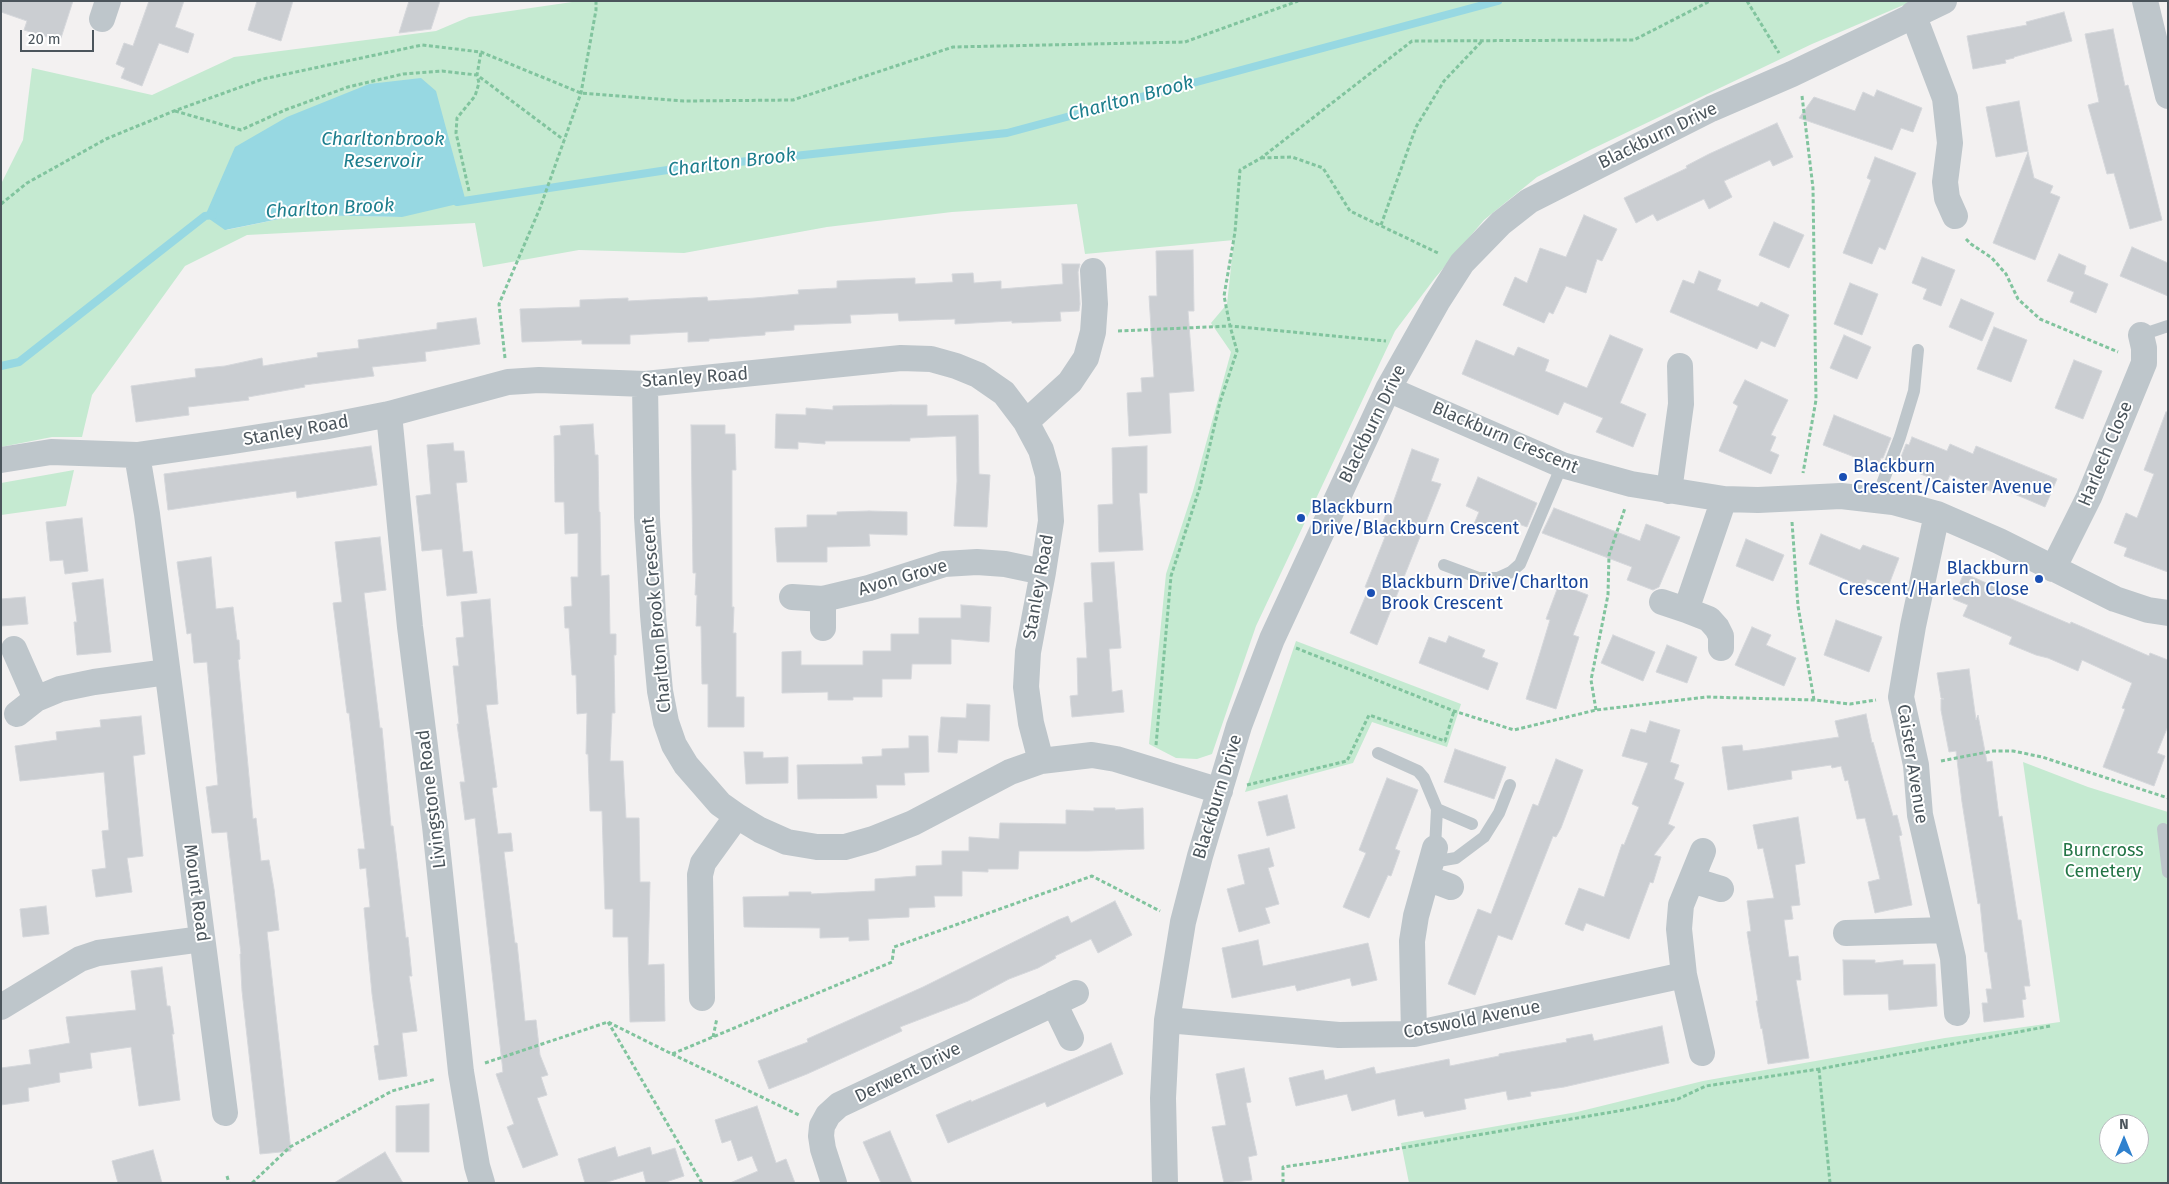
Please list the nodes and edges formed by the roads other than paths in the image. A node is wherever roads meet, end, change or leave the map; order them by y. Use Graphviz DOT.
graph roads {
  1 [pos="1944,1"];
  2 [pos="2145,1"];
  3 [pos="1913,14"];
  4 [pos="2168,96"];
  5 [pos="1955,216"];
  6 [pos="1093,270"];
  7 [pos="2168,326"];
  8 [pos="2140,335"];
  9 [pos="1918,350"];
  10 [pos="1680,366"];
  11 [pos="645,384"];
  12 [pos="1388,389"];
  13 [pos="389,414"];
  14 [pos="1026,422"];
  15 [pos="138,455"];
  16 [pos="1,460"];
  17 [pos="1562,465"];
  18 [pos="1669,491"];
  19 [pos="1724,499"];
  20 [pos="1876,500"];
  21 [pos="1938,514"];
  22 [pos="1444,565"];
  23 [pos="2053,569"];
  24 [pos="1043,572"];
  25 [pos="792,597"];
  26 [pos="823,599"];
  27 [pos="2168,613"];
  28 [pos="823,628"];
  29 [pos="1721,648"];
  30 [pos="14,649"];
  31 [pos="167,672"];
  32 [pos="1378,753"];
  33 [pos="1041,761"];
  34 [pos="1510,785"];
  35 [pos="1220,791"];
  36 [pos="1437,809"];
  37 [pos="736,816"];
  38 [pos="1472,824"];
  39 [pos="2163,829"];
  40 [pos="1703,851"];
  41 [pos="1432,862"];
  42 [pos="2168,872"];
  43 [pos="1692,880"];
  44 [pos="1451,887"];
  45 [pos="1721,889"];
  46 [pos="1946,930"];
  47 [pos="1846,933"];
  48 [pos="202,939"];
  49 [pos="1684,975"];
  50 [pos="702,998"];
  51 [pos="1,1007"];
  52 [pos="1957,1013"];
  53 [pos="1168,1020"];
  54 [pos="1414,1034"];
  55 [pos="1071,1038"];
  56 [pos="1702,1053"];
  57 [pos="225,1113"];
  58 [pos="481,1182"];
  59 [pos="834,1183"];
  60 [pos="1165,1183"];
  1 -- 3 [label="street, Blackburn Drive"];
  2 -- 4 [label="street"];
  3 -- 5 [label="street"];
  3 -- 12 [label="street, Blackburn Drive"];
  6 -- 14 [label="street"];
  7 -- 8 [label="lane"];
  8 -- 23 [label="street, Harlech Close"];
  9 -- 20 [label="lane"];
  10 -- 18 [label="street"];
  11 -- 13 [label="street, Stanley Road"];
  11 -- 14 [label="street, Stanley Road"];
  11 -- 37 [label="street, Charlton Brook Crescent"];
  12 -- 17 [label="street, Blackburn Crescent"];
  12 -- 35 [label="street, Blackburn Drive"];
  13 -- 15 [label="street, Stanley Road"];
  13 -- 58 [label="street, Livingstone Road"];
  14 -- 24 [label="street, Stanley Road"];
  15 -- 16 [label="street, Stanley Road"];
  15 -- 31 [label="street, Mount Road"];
  17 -- 18 [label="street, Blackburn Crescent"];
  17 -- 22 [label="lane"];
  18 -- 19 [label="street, Blackburn Crescent"];
  19 -- 20 [label="street, Blackburn Crescent"];
  19 -- 29 [label="street"];
  20 -- 21 [label="street, Blackburn Crescent"];
  21 -- 23 [label="street, Blackburn Crescent"];
  21 -- 46 [label="street, Caister Avenue"];
  23 -- 27 [label="street, Blackburn Crescent"];
  24 -- 26 [label="street, Avon Grove"];
  24 -- 33 [label="street, Stanley Road"];
  25 -- 26 [label="street, Avon Grove"];
  26 -- 28 [label="street"];
  30 -- 31 [label="street"];
  31 -- 48 [label="street, Mount Road"];
  32 -- 36 [label="lane"];
  33 -- 35 [label="street, Charlton Brook Crescent"];
  33 -- 37 [label="street, Charlton Brook Crescent"];
  34 -- 41 [label="lane"];
  35 -- 53 [label="street, Blackburn Drive"];
  36 -- 38 [label="lane"];
  36 -- 41 [label="lane"];
  37 -- 50 [label="street"];
  39 -- 42 [label="lane"];
  40 -- 43 [label="street"];
  41 -- 44 [label="street"];
  41 -- 54 [label="street"];
  43 -- 45 [label="street"];
  43 -- 49 [label="street"];
  46 -- 47 [label="street"];
  46 -- 52 [label="street, Caister Avenue"];
  48 -- 51 [label="street"];
  48 -- 57 [label="street, Mount Road"];
  49 -- 54 [label="street, Cotswold Avenue"];
  49 -- 56 [label="street"];
  53 -- 54 [label="street, Cotswold Avenue"];
  53 -- 60 [label="street, Blackburn Drive"];
  55 -- 59 [label="street, Derwent Drive"];
}
